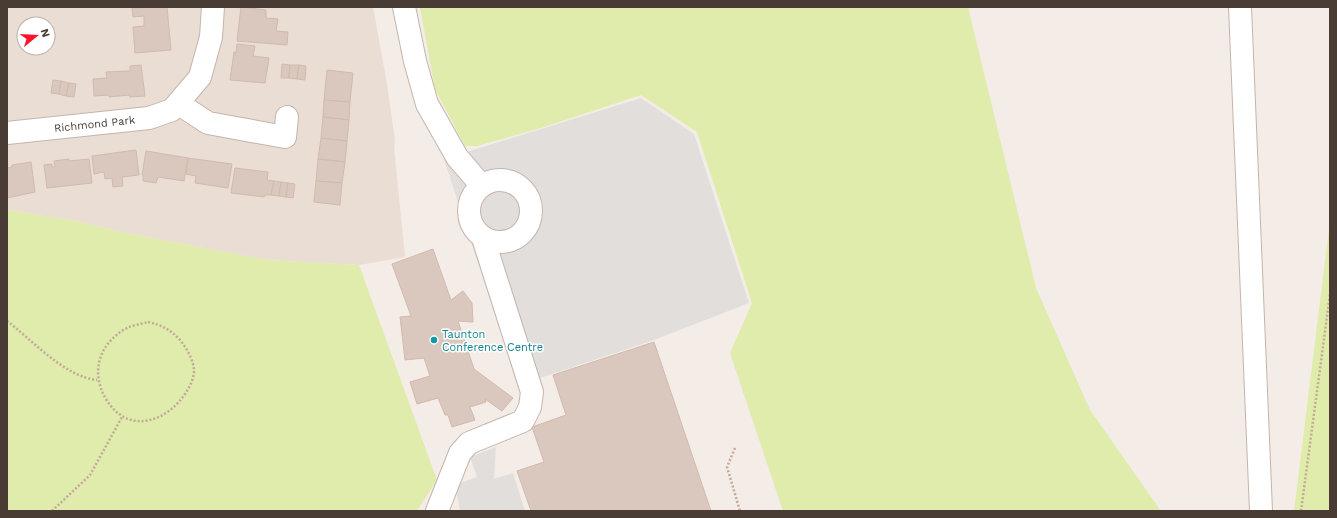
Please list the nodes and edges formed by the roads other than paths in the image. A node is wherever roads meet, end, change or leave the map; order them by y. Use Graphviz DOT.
graph roads {
  1 [pos="213,7"];
  2 [pos="404,7"];
  3 [pos="1240,7"];
  4 [pos="179,104"];
  5 [pos="287,117"];
  6 [pos="7,133"];
  7 [pos="481,186"];
  8 [pos="483,238"];
  9 [pos="437,511"];
  10 [pos="1261,511"];
  1 -- 4 [label="street, Richmond Park"];
  2 -- 7 [label="street"];
  3 -- 10 [label="street"];
  4 -- 5 [label="street"];
  4 -- 6 [label="street, Richmond Park"];
  7 -- 8 [label="street"];
  7 -- 8 [label="street"];
  8 -- 9 [label="street"];
}
